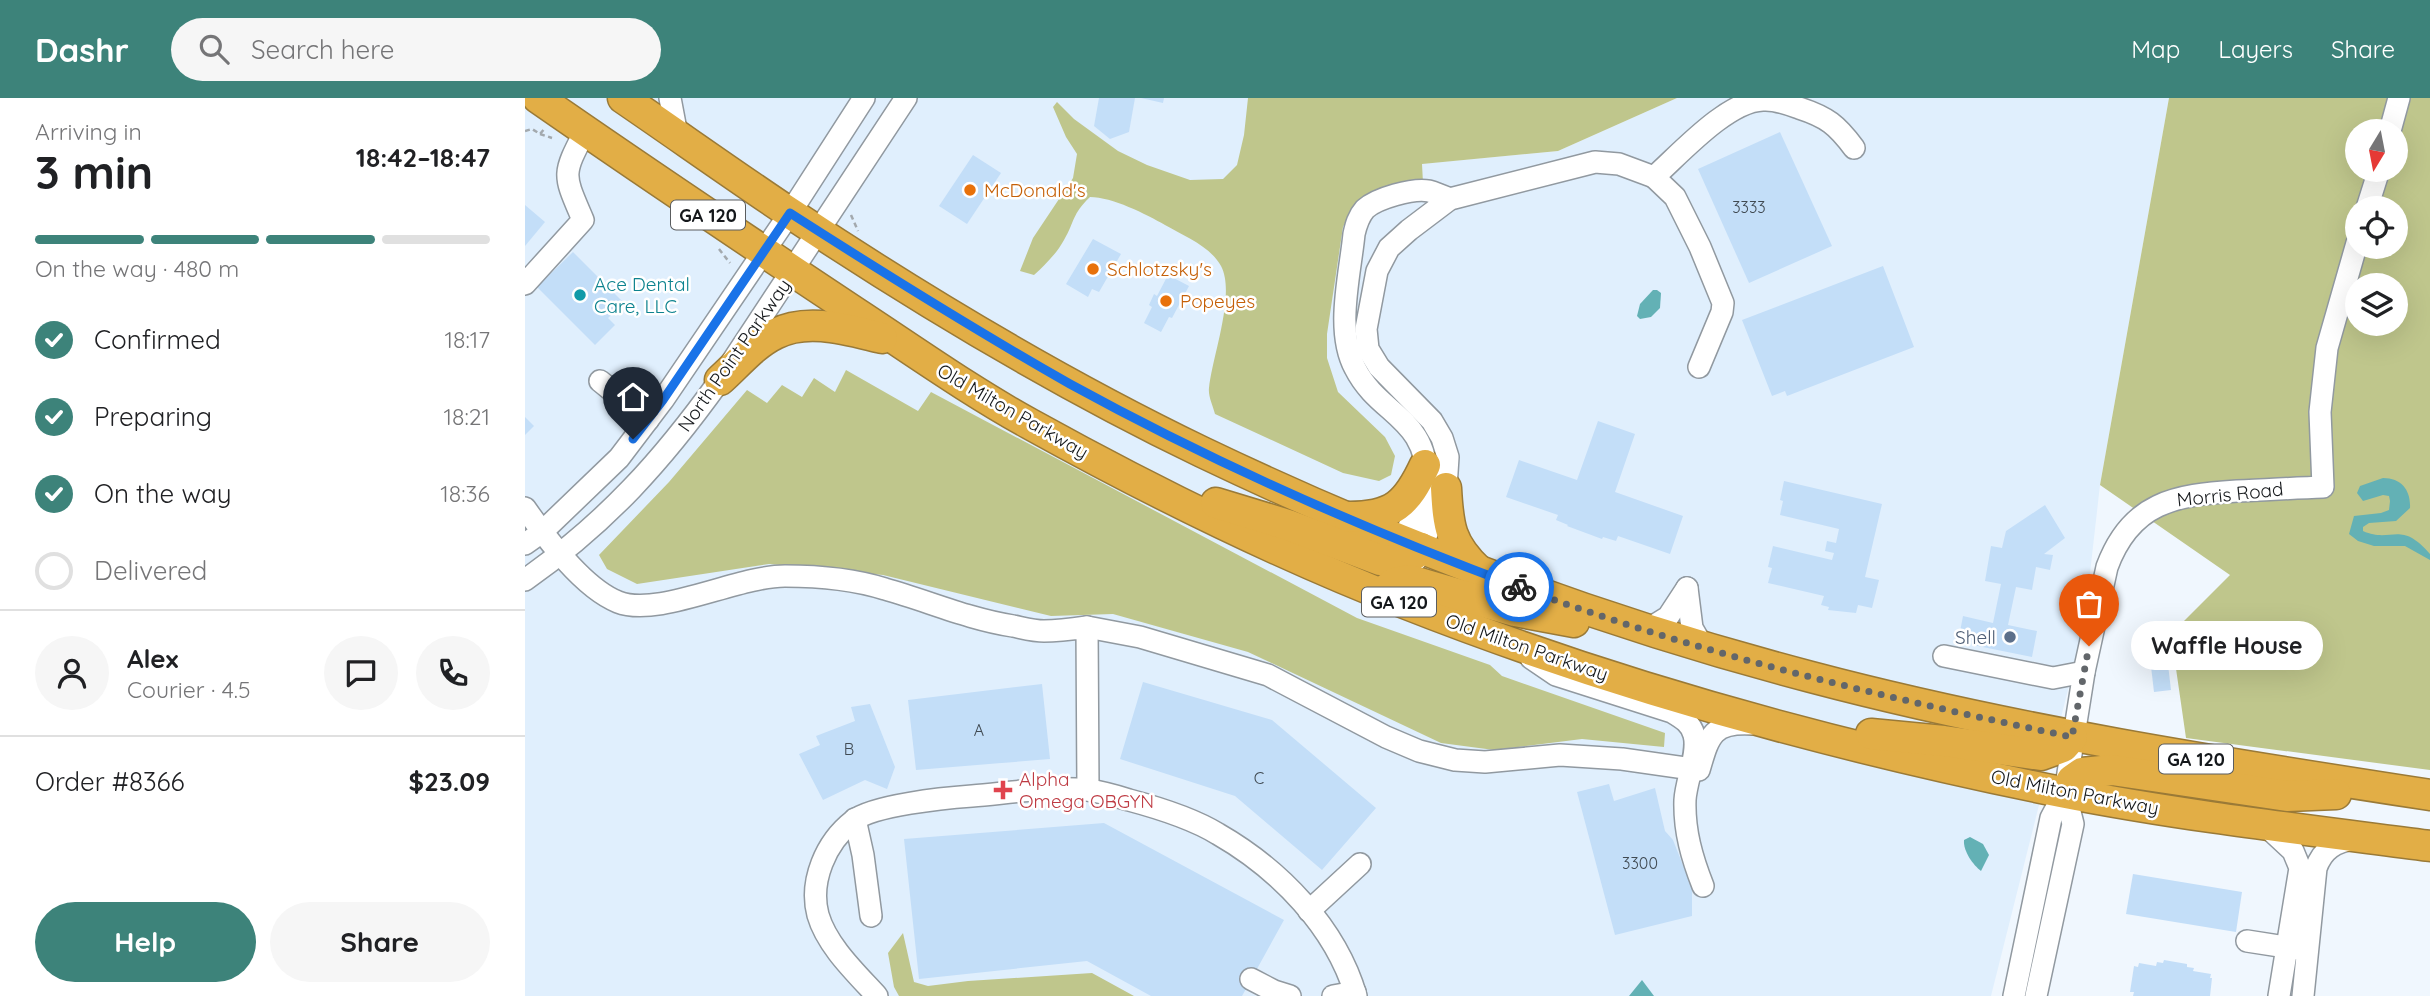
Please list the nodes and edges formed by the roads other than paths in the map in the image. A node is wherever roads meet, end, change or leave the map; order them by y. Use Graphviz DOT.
graph roads {
  1 [pos="538,98"];
  2 [pos="670,98"];
  3 [pos="864,98"];
  4 [pos="906,98"];
  5 [pos="2399,98"];
  6 [pos="637,100"];
  7 [pos="2393,119"];
  8 [pos="585,131"];
  9 [pos="677,135"];
  10 [pos="1854,148"];
  11 [pos="1654,177"];
  12 [pos="1450,199"];
  13 [pos="790,213"];
  14 [pos="818,231"];
  15 [pos="763,251"];
  16 [pos="2352,259"];
  17 [pos="792,271"];
  18 [pos="525,284"];
  19 [pos="899,341"];
  20 [pos="1699,367"];
  21 [pos="720,380"];
  22 [pos="600,381"];
  23 [pos="648,420"];
  24 [pos="1425,465"];
  25 [pos="1446,488"];
  26 [pos="525,508"];
  27 [pos="1346,517"];
  28 [pos="534,538"];
  29 [pos="561,554"];
  30 [pos="1402,571"];
  31 [pos="1482,573"];
  32 [pos="525,580"];
  33 [pos="1635,626"];
  34 [pos="1087,627"];
  35 [pos="1506,642"];
  36 [pos="1703,647"];
  37 [pos="1944,656"];
  38 [pos="2084,672"];
  39 [pos="1771,725"];
  40 [pos="2072,737"];
  41 [pos="1822,738"];
  42 [pos="1695,769"];
  43 [pos="1088,790"];
  44 [pos="2424,790"];
  45 [pos="2065,793"];
  46 [pos="855,819"];
  47 [pos="2262,823"];
  48 [pos="2362,837"];
  49 [pos="2430,846"];
  50 [pos="1360,864"];
  51 [pos="1703,886"];
  52 [pos="1309,911"];
  53 [pos="871,916"];
  54 [pos="2247,941"];
  55 [pos="2297,949"];
  56 [pos="1251,979"];
  57 [pos="1355,994"];
  58 [pos="877,996"];
  59 [pos="1290,996"];
  60 [pos="1333,996"];
  61 [pos="2014,996"];
  62 [pos="2036,996"];
  63 [pos="2279,996"];
  64 [pos="2303,996"];
  1 -- 8 [label="highway, Old Milton Parkway / GA 120"];
  2 -- 9 [label="street"];
  3 -- 13 [label="street, North Point Parkway"];
  4 -- 14 [label="street, North Point Parkway"];
  5 -- 7 [label="street"];
  6 -- 9 [label="highway, Old Milton Parkway / GA 120"];
  8 -- 15 [label="highway, Old Milton Parkway / GA 120"];
  8 -- 18 [label="street"];
  9 -- 13 [label="highway, Old Milton Parkway / GA 120"];
  10 -- 11 [label="street"];
  11 -- 12 [label="street"];
  11 -- 20 [label="street"];
  12 -- 24 [label="street"];
  12 -- 25 [label="street"];
  13 -- 14 [label="highway, Old Milton Parkway / GA 120"];
  13 -- 15 [label="street, North Point Parkway"];
  14 -- 17 [label="street, North Point Parkway"];
  14 -- 27 [label="highway, Old Milton Parkway / GA 120"];
  15 -- 17 [label="highway, Old Milton Parkway / GA 120"];
  15 -- 23 [label="street, North Point Parkway"];
  16 -- 38 [label="street, Morris Road"];
  17 -- 19 [label="highway, Old Milton Parkway / GA 120"];
  17 -- 21 [label="street, North Point Parkway"];
  19 -- 21 [label="highway"];
  19 -- 30 [label="highway, Old Milton Parkway / GA 120"];
  21 -- 29 [label="street, North Point Parkway"];
  22 -- 23 [label="street"];
  23 -- 28 [label="street, North Point Parkway"];
  24 -- 27 [label="highway"];
  24 -- 30 [label="street"];
  25 -- 30 [label="street"];
  25 -- 31 [label="highway"];
  26 -- 28 [label="street"];
  27 -- 30 [label="highway, Old Milton Parkway / GA 120"];
  28 -- 29 [label="street"];
  29 -- 32 [label="street, North Point Parkway"];
  29 -- 34 [label="street"];
  30 -- 31 [label="highway, Old Milton Parkway / GA 120"];
  30 -- 33 [label="highway"];
  30 -- 35 [label="highway, Old Milton Parkway / GA 120"];
  31 -- 33 [label="highway, Old Milton Parkway / GA 120"];
  33 -- 36 [label="highway, Old Milton Parkway / GA 120"];
  33 -- 36 [label="street"];
  34 -- 42 [label="street"];
  34 -- 43 [label="street"];
  35 -- 39 [label="highway, Old Milton Parkway / GA 120"];
  35 -- 42 [label="street"];
  36 -- 40 [label="highway, Old Milton Parkway / GA 120"];
  37 -- 38 [label="street"];
  38 -- 40 [label="street, Morris Road"];
  39 -- 41 [label="highway, Old Milton Parkway / GA 120"];
  39 -- 42 [label="street"];
  40 -- 41 [label="highway"];
  40 -- 44 [label="highway, Old Milton Parkway / GA 120"];
  40 -- 45 [label="street, Morris Road"];
  41 -- 45 [label="highway, Old Milton Parkway / GA 120"];
  42 -- 51 [label="street"];
  43 -- 46 [label="street"];
  43 -- 52 [label="street"];
  44 -- 45 [label="highway"];
  45 -- 47 [label="highway, Old Milton Parkway / GA 120"];
  45 -- 61 [label="street, Morris Road"];
  45 -- 62 [label="street, Morris Road"];
  46 -- 53 [label="street"];
  46 -- 58 [label="street"];
  47 -- 48 [label="highway, Old Milton Parkway / GA 120"];
  47 -- 55 [label="street"];
  48 -- 49 [label="highway, Old Milton Parkway / GA 120"];
  48 -- 55 [label="street"];
  50 -- 52 [label="street"];
  52 -- 57 [label="street"];
  54 -- 55 [label="street"];
  55 -- 63 [label="street"];
  55 -- 64 [label="street"];
  56 -- 59 [label="street"];
  57 -- 60 [label="street"];
}
